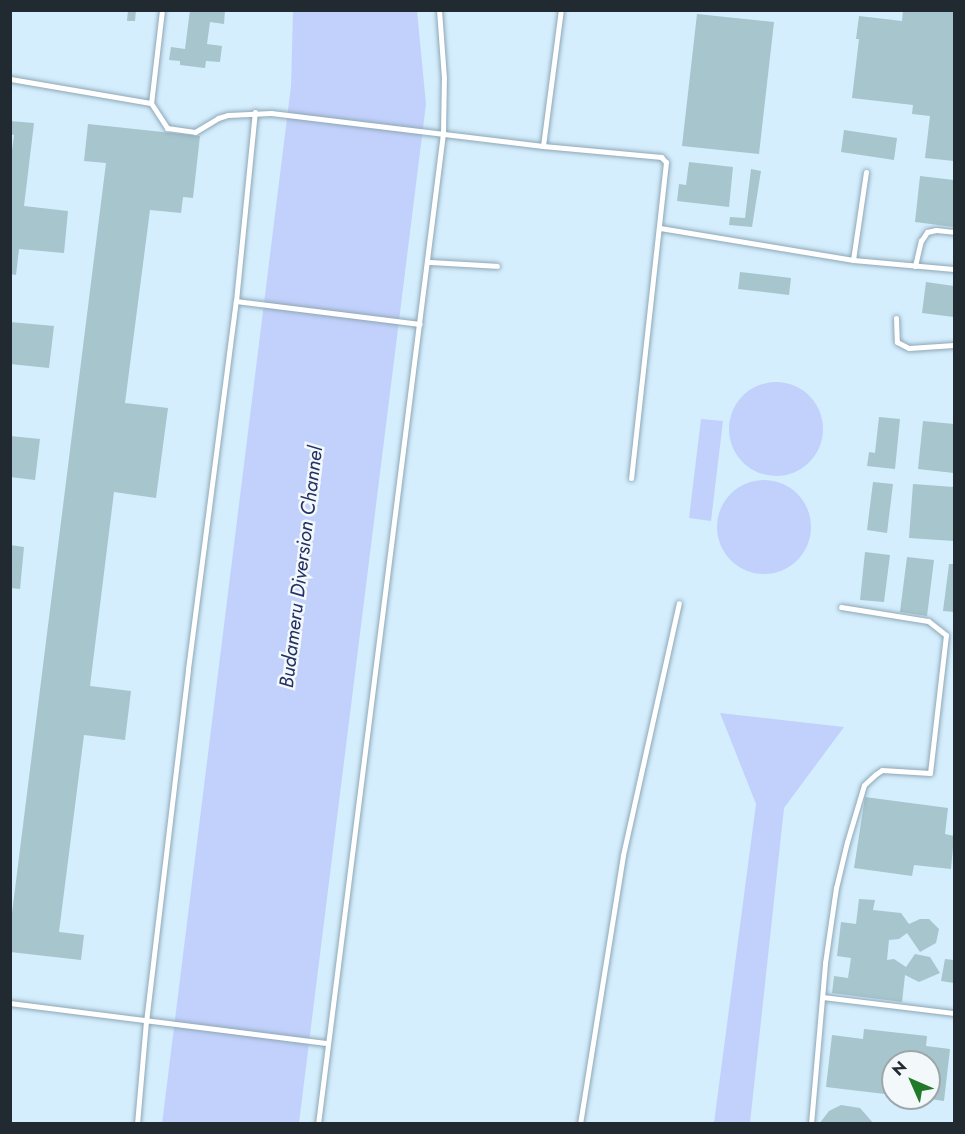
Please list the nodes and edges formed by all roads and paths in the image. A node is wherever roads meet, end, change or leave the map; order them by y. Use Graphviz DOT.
graph roads {
  1 [pos="162,10"];
  2 [pos="439,10"];
  3 [pos="561,10"];
  4 [pos="10,79"];
  5 [pos="151,103"];
  6 [pos="255,112"];
  7 [pos="443,133"];
  8 [pos="543,146"];
  9 [pos="867,172"];
  10 [pos="660,228"];
  11 [pos="954,232"];
  12 [pos="853,260"];
  13 [pos="428,262"];
  14 [pos="496,266"];
  15 [pos="915,266"];
  16 [pos="954,269"];
  17 [pos="236,301"];
  18 [pos="896,318"];
  19 [pos="420,324"];
  20 [pos="954,345"];
  21 [pos="631,478"];
  22 [pos="679,603"];
  23 [pos="841,607"];
  24 [pos="823,997"];
  25 [pos="10,1003"];
  26 [pos="954,1013"];
  27 [pos="146,1022"];
  28 [pos="327,1042"];
  29 [pos="137,1124"];
  30 [pos="318,1124"];
  31 [pos="580,1124"];
  32 [pos="811,1124"];
  1 -- 5 [label="lane"];
  2 -- 7 [label="lane"];
  3 -- 8 [label="lane"];
  4 -- 5 [label="lane"];
  5 -- 6 [label="lane"];
  6 -- 7 [label="lane"];
  6 -- 17 [label="lane"];
  7 -- 8 [label="lane"];
  7 -- 13 [label="lane"];
  8 -- 10 [label="lane"];
  9 -- 12 [label="lane"];
  10 -- 12 [label="lane"];
  10 -- 21 [label="lane"];
  11 -- 15 [label="lane"];
  12 -- 15 [label="lane"];
  13 -- 14 [label="lane"];
  13 -- 19 [label="lane"];
  15 -- 16 [label="lane"];
  17 -- 19 [label="lane"];
  17 -- 27 [label="lane"];
  18 -- 20 [label="lane"];
  19 -- 28 [label="lane"];
  22 -- 31 [label="lane"];
  23 -- 24 [label="lane"];
  24 -- 26 [label="lane"];
  24 -- 32 [label="lane"];
  25 -- 27 [label="lane"];
  27 -- 28 [label="lane"];
  27 -- 29 [label="lane"];
  28 -- 30 [label="lane"];
}
